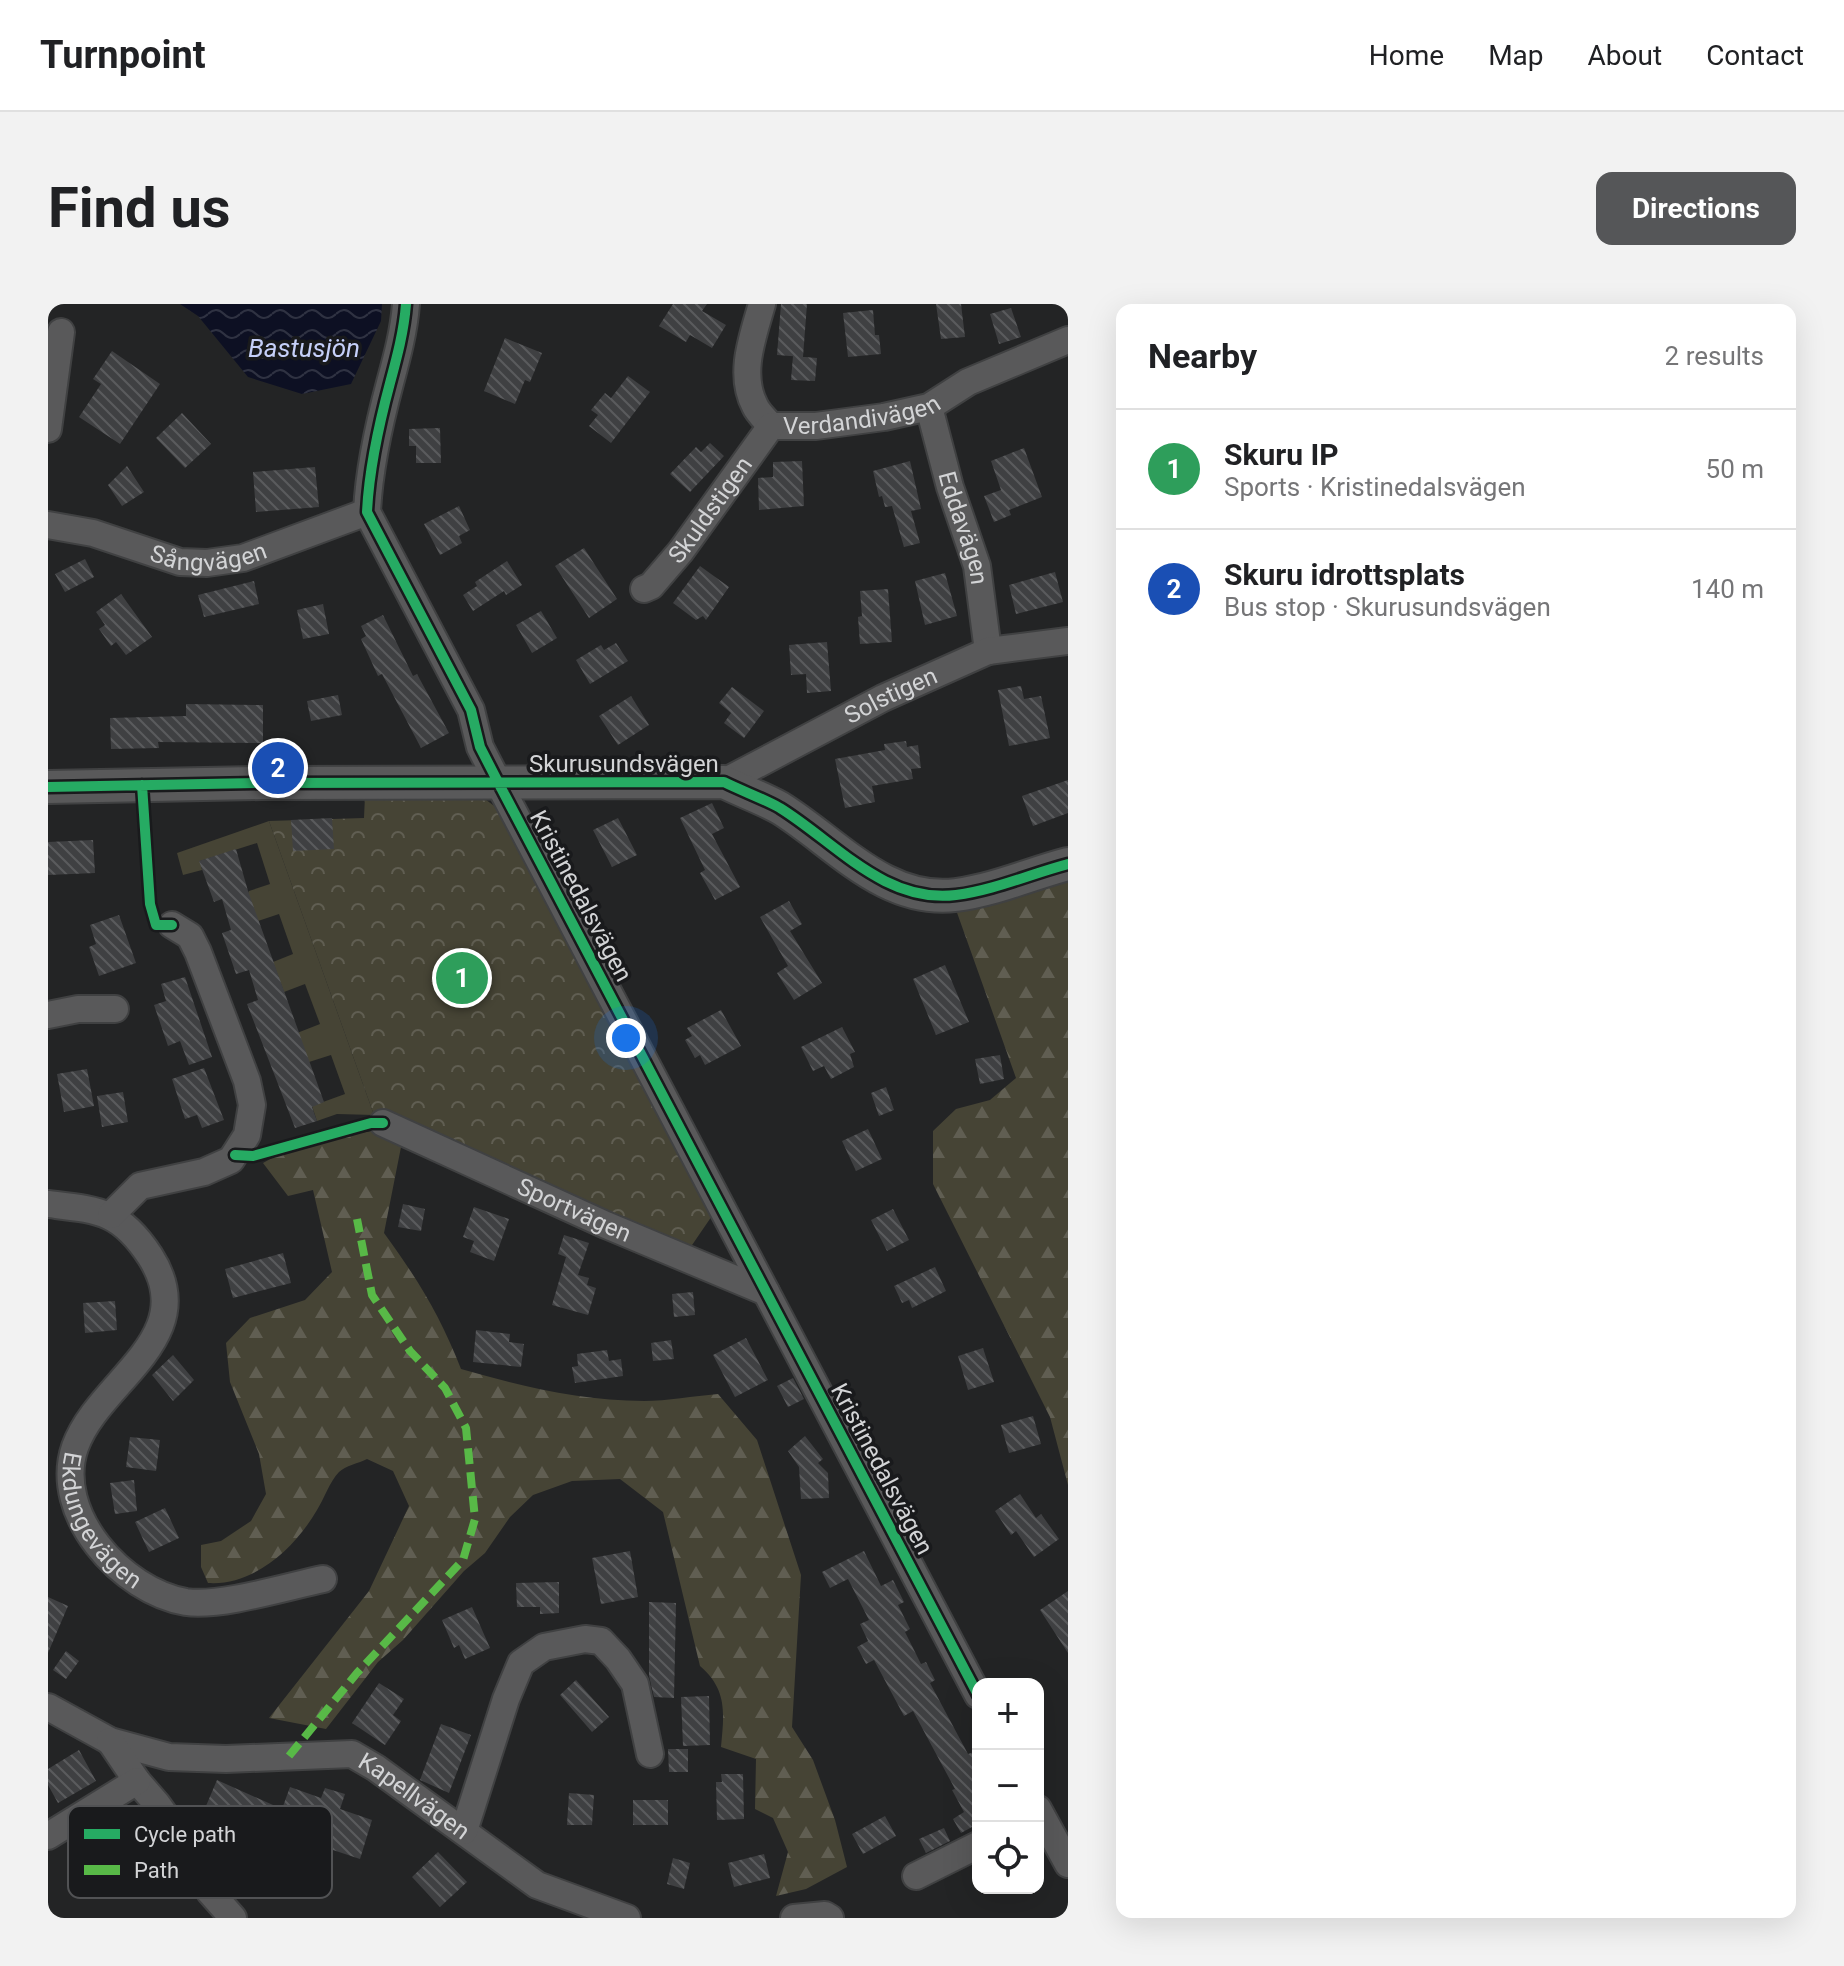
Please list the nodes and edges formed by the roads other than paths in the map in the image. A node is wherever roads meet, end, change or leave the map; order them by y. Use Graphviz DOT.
graph roads {
  1 [pos="406,304"];
  2 [pos="762,304"];
  3 [pos="61,332"];
  4 [pos="1068,340"];
  5 [pos="929,407"];
  6 [pos="771,426"];
  7 [pos="48,429"];
  8 [pos="367,512"];
  9 [pos="48,525"];
  10 [pos="644,589"];
  11 [pos="1068,641"];
  12 [pos="988,651"];
  13 [pos="724,782"];
  14 [pos="499,784"];
  15 [pos="48,787"];
  16 [pos="1068,864"];
  17 [pos="172,925"];
  18 [pos="115,1009"];
  19 [pos="48,1015"];
  20 [pos="383,1123"];
  21 [pos="48,1204"];
  22 [pos="111,1215"];
  23 [pos="766,1292"];
  24 [pos="323,1579"];
  25 [pos="972,1684"];
  26 [pos="48,1707"];
  27 [pos="110,1741"];
  28 [pos="650,1754"];
  29 [pos="137,1781"];
  30 [pos="97,1806"];
  31 [pos="158,1806"];
  32 [pos="1044,1821"];
  33 [pos="68,1824"];
  34 [pos="464,1831"];
  35 [pos="48,1836"];
  36 [pos="972,1848"];
  37 [pos="1068,1864"];
  38 [pos="916,1876"];
  39 [pos="215,1898"];
  40 [pos="828,1916"];
  41 [pos="233,1918"];
  42 [pos="627,1918"];
  43 [pos="794,1918"];
  1 -- 8 [label="street"];
  2 -- 6 [label="street, Verdandivägen"];
  3 -- 7 [label="street"];
  4 -- 5 [label="street, Verdandivägen"];
  5 -- 6 [label="street, Verdandivägen"];
  5 -- 12 [label="street, Eddavägen"];
  6 -- 10 [label="street, Skuldstigen"];
  8 -- 9 [label="street, Sångvägen"];
  8 -- 14 [label="street, Kristinedalsvägen"];
  11 -- 12 [label="street, Solstigen"];
  12 -- 13 [label="street, Solstigen"];
  13 -- 14 [label="street, Skurusundsvägen"];
  13 -- 16 [label="street, Skurusundsvägen"];
  14 -- 15 [label="street, Skurusundsvägen"];
  14 -- 23 [label="street, Kristinedalsvägen"];
  17 -- 22 [label="street"];
  18 -- 19 [label="street"];
  20 -- 23 [label="street, Sportvägen"];
  21 -- 22 [label="street"];
  22 -- 24 [label="street, Ekdungevägen"];
  23 -- 25 [label="street, Kristinedalsvägen"];
  26 -- 27 [label="street, Kapellvägen"];
  27 -- 29 [label="street"];
  27 -- 34 [label="street, Kapellvägen"];
  28 -- 34 [label="street"];
  29 -- 30 [label="street"];
  29 -- 31 [label="street"];
  32 -- 37 [label="street"];
  33 -- 35 [label="street"];
  34 -- 42 [label="street, Kapellvägen"];
  36 -- 38 [label="street"];
  39 -- 41 [label="street"];
  40 -- 43 [label="street"];
}
